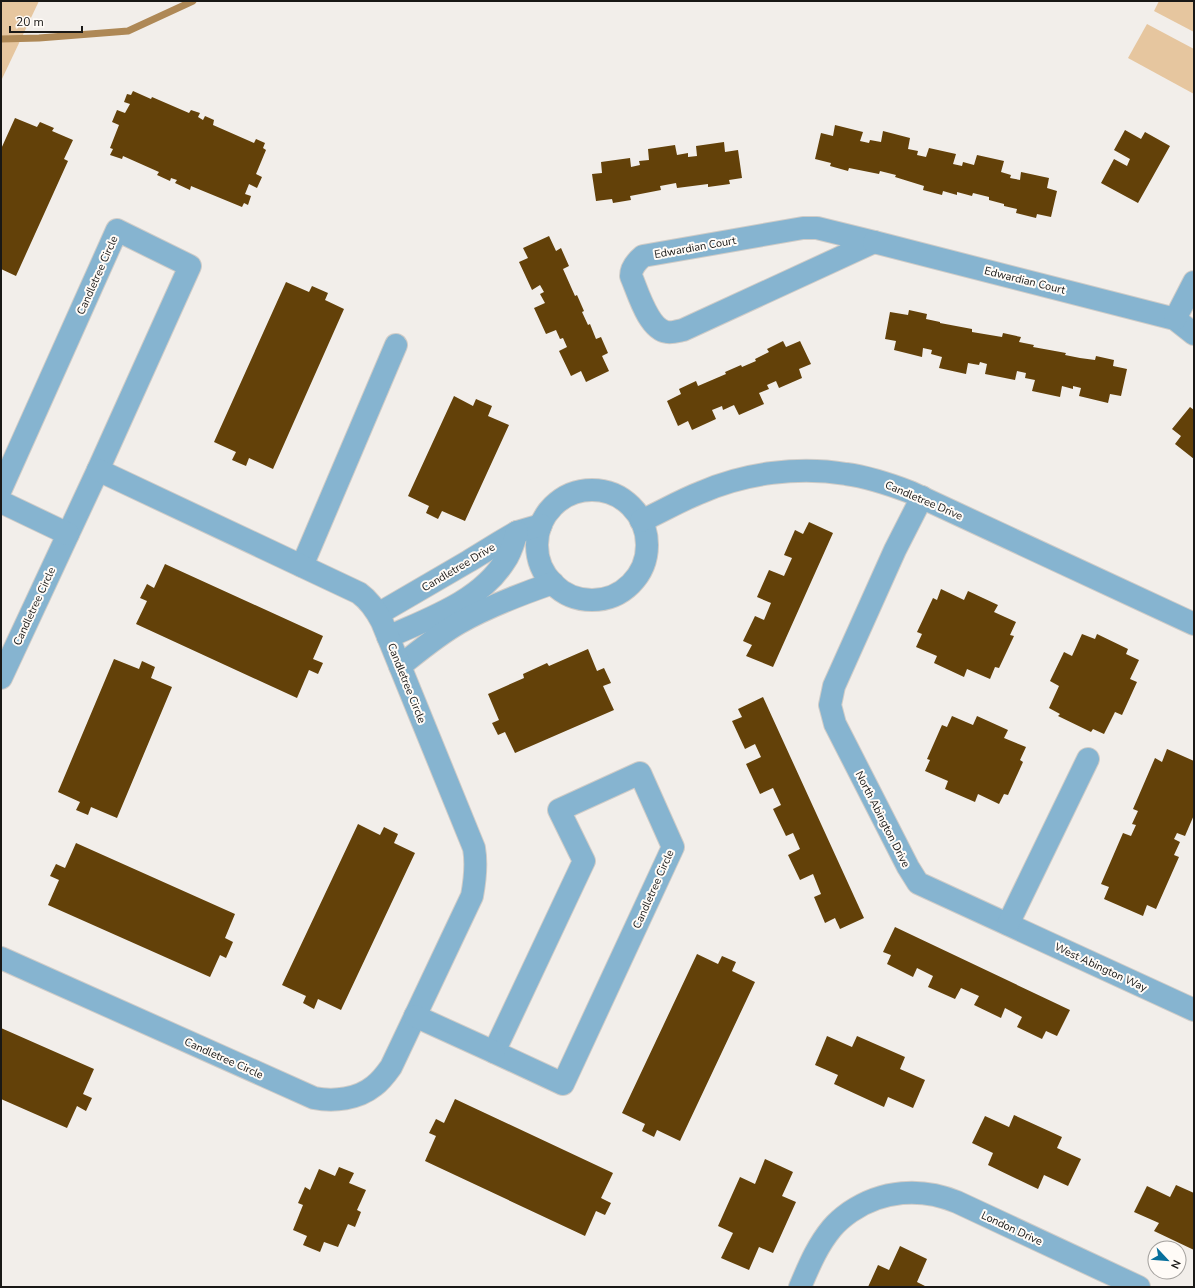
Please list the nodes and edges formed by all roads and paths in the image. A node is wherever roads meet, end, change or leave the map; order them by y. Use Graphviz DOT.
graph roads {
  1 [pos="874,242"];
  2 [pos="1194,282"];
  3 [pos="1175,319"];
  4 [pos="1194,334"];
  5 [pos="396,345"];
  6 [pos="98,470"];
  7 [pos="1,489"];
  8 [pos="922,497"];
  9 [pos="1,502"];
  10 [pos="641,521"];
  11 [pos="541,525"];
  12 [pos="517,532"];
  13 [pos="68,534"];
  14 [pos="302,566"];
  15 [pos="552,583"];
  16 [pos="378,614"];
  17 [pos="1194,624"];
  18 [pos="388,637"];
  19 [pos="400,666"];
  20 [pos="1,678"];
  21 [pos="1088,759"];
  22 [pos="1008,924"];
  23 [pos="1,958"];
  24 [pos="1194,1010"];
  25 [pos="415,1016"];
  26 [pos="494,1052"];
  27 [pos="800,1287"];
  28 [pos="1139,1287"];
  1 -- 1 [label="street, Edwardian Court"];
  1 -- 3 [label="street, Edwardian Court"];
  2 -- 3 [label="street"];
  3 -- 4 [label="street"];
  5 -- 14 [label="street"];
  6 -- 7 [label="street, Candletree Circle"];
  6 -- 13 [label="street, Candletree Circle"];
  6 -- 14 [label="street, Candletree Circle"];
  8 -- 10 [label="street, Candletree Drive"];
  8 -- 17 [label="street, Candletree Drive"];
  8 -- 22 [label="street, North Abington Drive"];
  9 -- 13 [label="street"];
  10 -- 11 [label="street"];
  10 -- 15 [label="street"];
  11 -- 12 [label="street, Candletree Drive"];
  11 -- 15 [label="street"];
  12 -- 16 [label="street, Candletree Drive"];
  12 -- 18 [label="street"];
  13 -- 20 [label="street, Candletree Circle"];
  14 -- 16 [label="street, Candletree Circle"];
  15 -- 19 [label="street"];
  16 -- 18 [label="street, Candletree Circle"];
  18 -- 19 [label="street, Candletree Circle"];
  19 -- 25 [label="street, Candletree Circle"];
  21 -- 22 [label="street"];
  22 -- 24 [label="street, West Abington Way"];
  23 -- 25 [label="street, Candletree Circle"];
  25 -- 26 [label="street, Candletree Circle"];
  26 -- 26 [label="street, Candletree Circle"];
  27 -- 28 [label="street, London Drive"];
}
